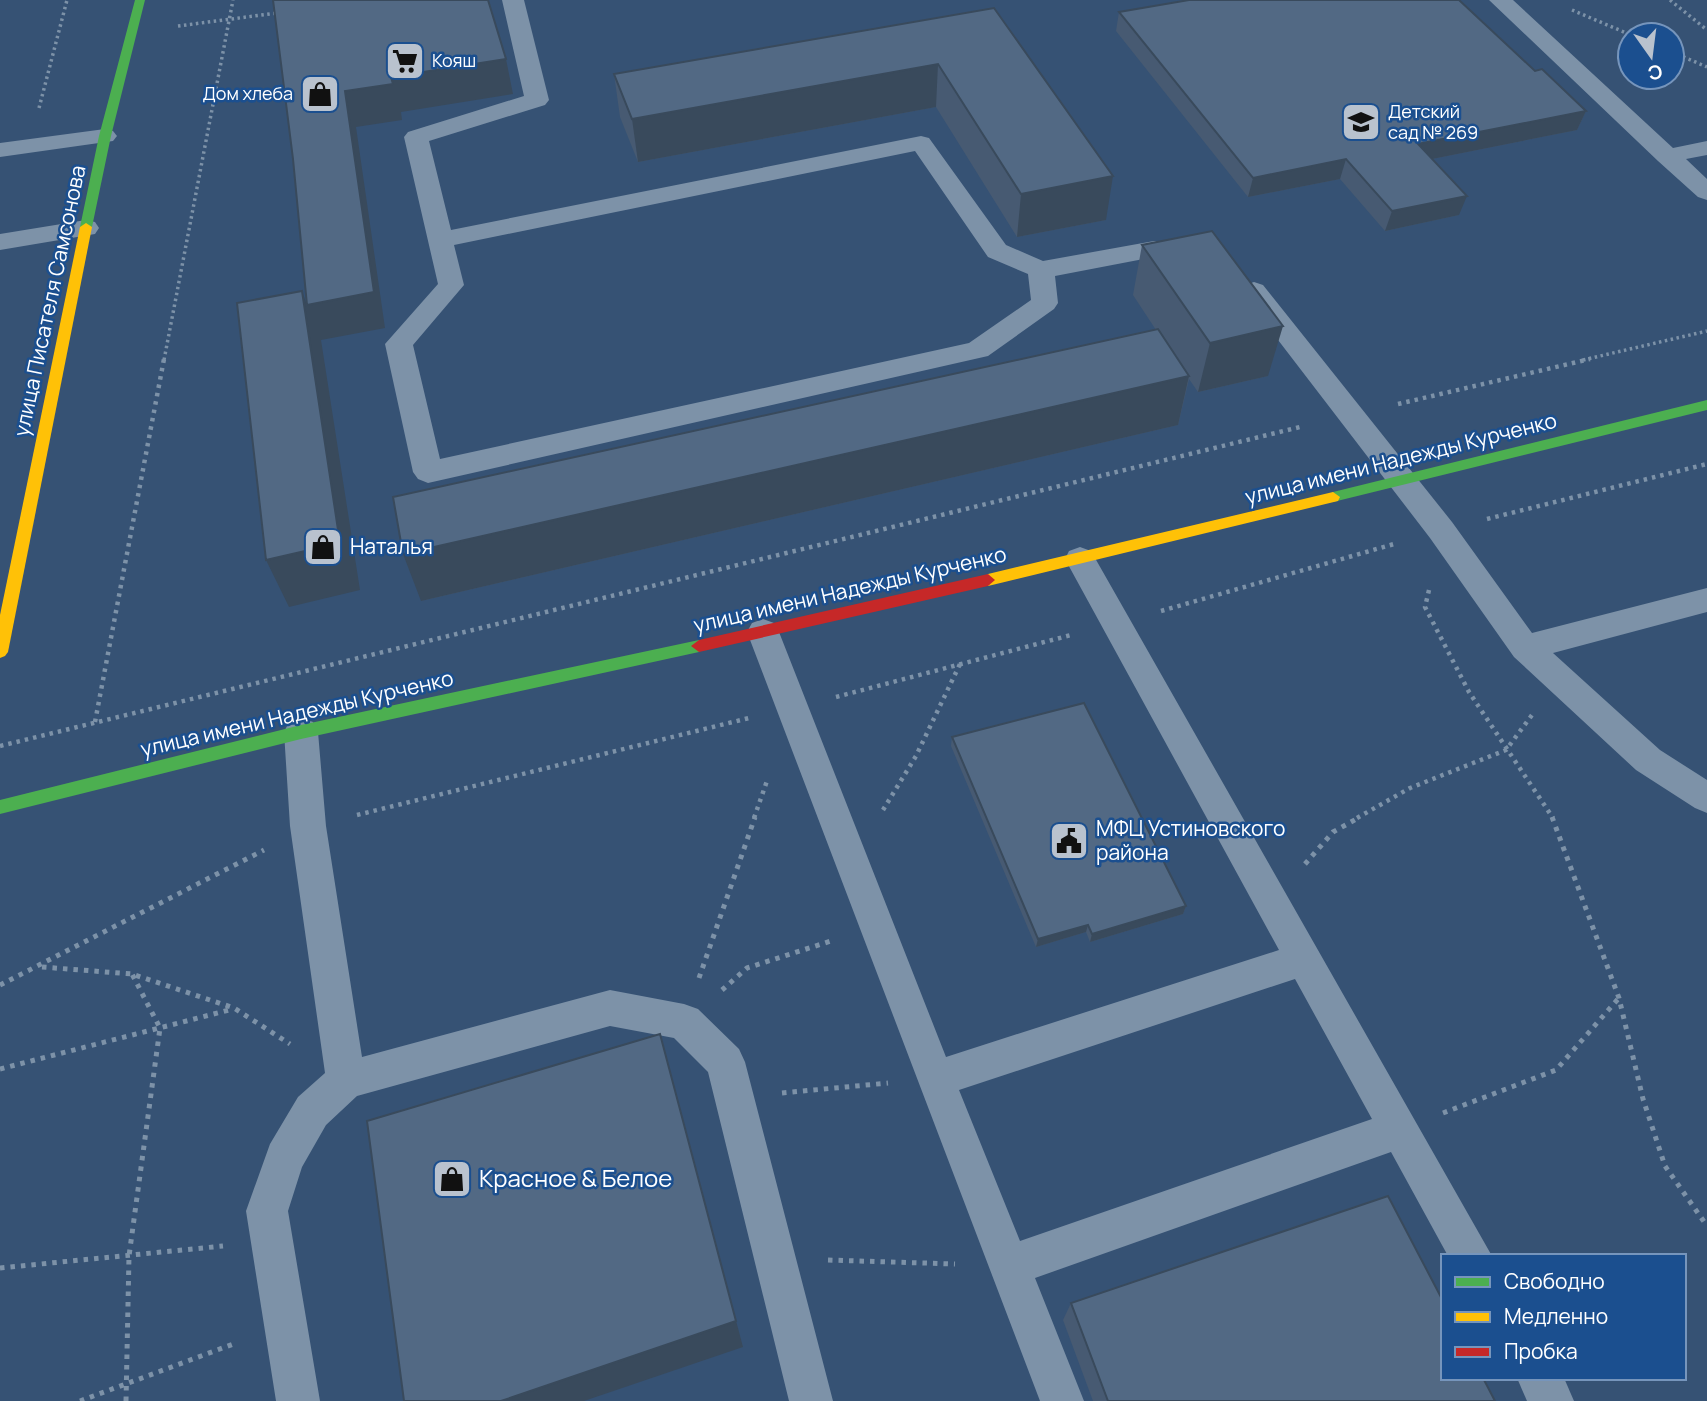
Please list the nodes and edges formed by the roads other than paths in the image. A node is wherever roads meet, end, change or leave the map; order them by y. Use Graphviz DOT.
graph roads {
  1 [pos="139,0"];
  2 [pos="513,0"];
  3 [pos="1500,0"];
  4 [pos="106,136"];
  5 [pos="1707,148"];
  6 [pos="0,150"];
  7 [pos="1667,156"];
  8 [pos="1707,192"];
  9 [pos="86,228"];
  10 [pos="441,240"];
  11 [pos="0,242"];
  12 [pos="1041,270"];
  13 [pos="1707,405"];
  14 [pos="1403,481"];
  15 [pos="1080,559"];
  16 [pos="1707,600"];
  17 [pos="764,632"];
  18 [pos="1525,648"];
  19 [pos="0,652"];
  20 [pos="301,732"];
  21 [pos="1707,797"];
  22 [pos="0,807"];
  23 [pos="1299,948"];
  24 [pos="935,1079"];
  25 [pos="346,1080"];
  26 [pos="1400,1129"];
  27 [pos="1470,1254"];
  28 [pos="1009,1266"];
  29 [pos="1540,1380"];
  30 [pos="298,1401"];
  31 [pos="811,1401"];
  32 [pos="1062,1401"];
  33 [pos="1552,1401"];
  1 -- 4 [label="street, улица Писателя Самсонова"];
  2 -- 10 [label="lane"];
  3 -- 7 [label="lane"];
  4 -- 6 [label="lane"];
  4 -- 9 [label="street, улица Писателя Самсонова"];
  5 -- 7 [label="lane"];
  7 -- 8 [label="lane"];
  9 -- 11 [label="lane"];
  9 -- 19 [label="street, улица Писателя Самсонова"];
  10 -- 12 [label="lane"];
  10 -- 12 [label="lane"];
  12 -- 14 [label="lane"];
  13 -- 14 [label="street, улица имени Надежды Курченко"];
  14 -- 15 [label="street, улица имени Надежды Курченко"];
  14 -- 18 [label="lane"];
  15 -- 17 [label="street, улица имени Надежды Курченко"];
  15 -- 23 [label="lane"];
  16 -- 18 [label="lane"];
  17 -- 20 [label="street, улица имени Надежды Курченко"];
  17 -- 24 [label="lane"];
  18 -- 21 [label="lane"];
  20 -- 22 [label="street, улица имени Надежды Курченко"];
  20 -- 25 [label="lane"];
  23 -- 24 [label="lane"];
  23 -- 26 [label="lane"];
  24 -- 28 [label="lane"];
  25 -- 30 [label="lane"];
  25 -- 31 [label="lane"];
  26 -- 27 [label="lane"];
  26 -- 28 [label="lane"];
  28 -- 32 [label="lane"];
  29 -- 33 [label="lane"];
}
